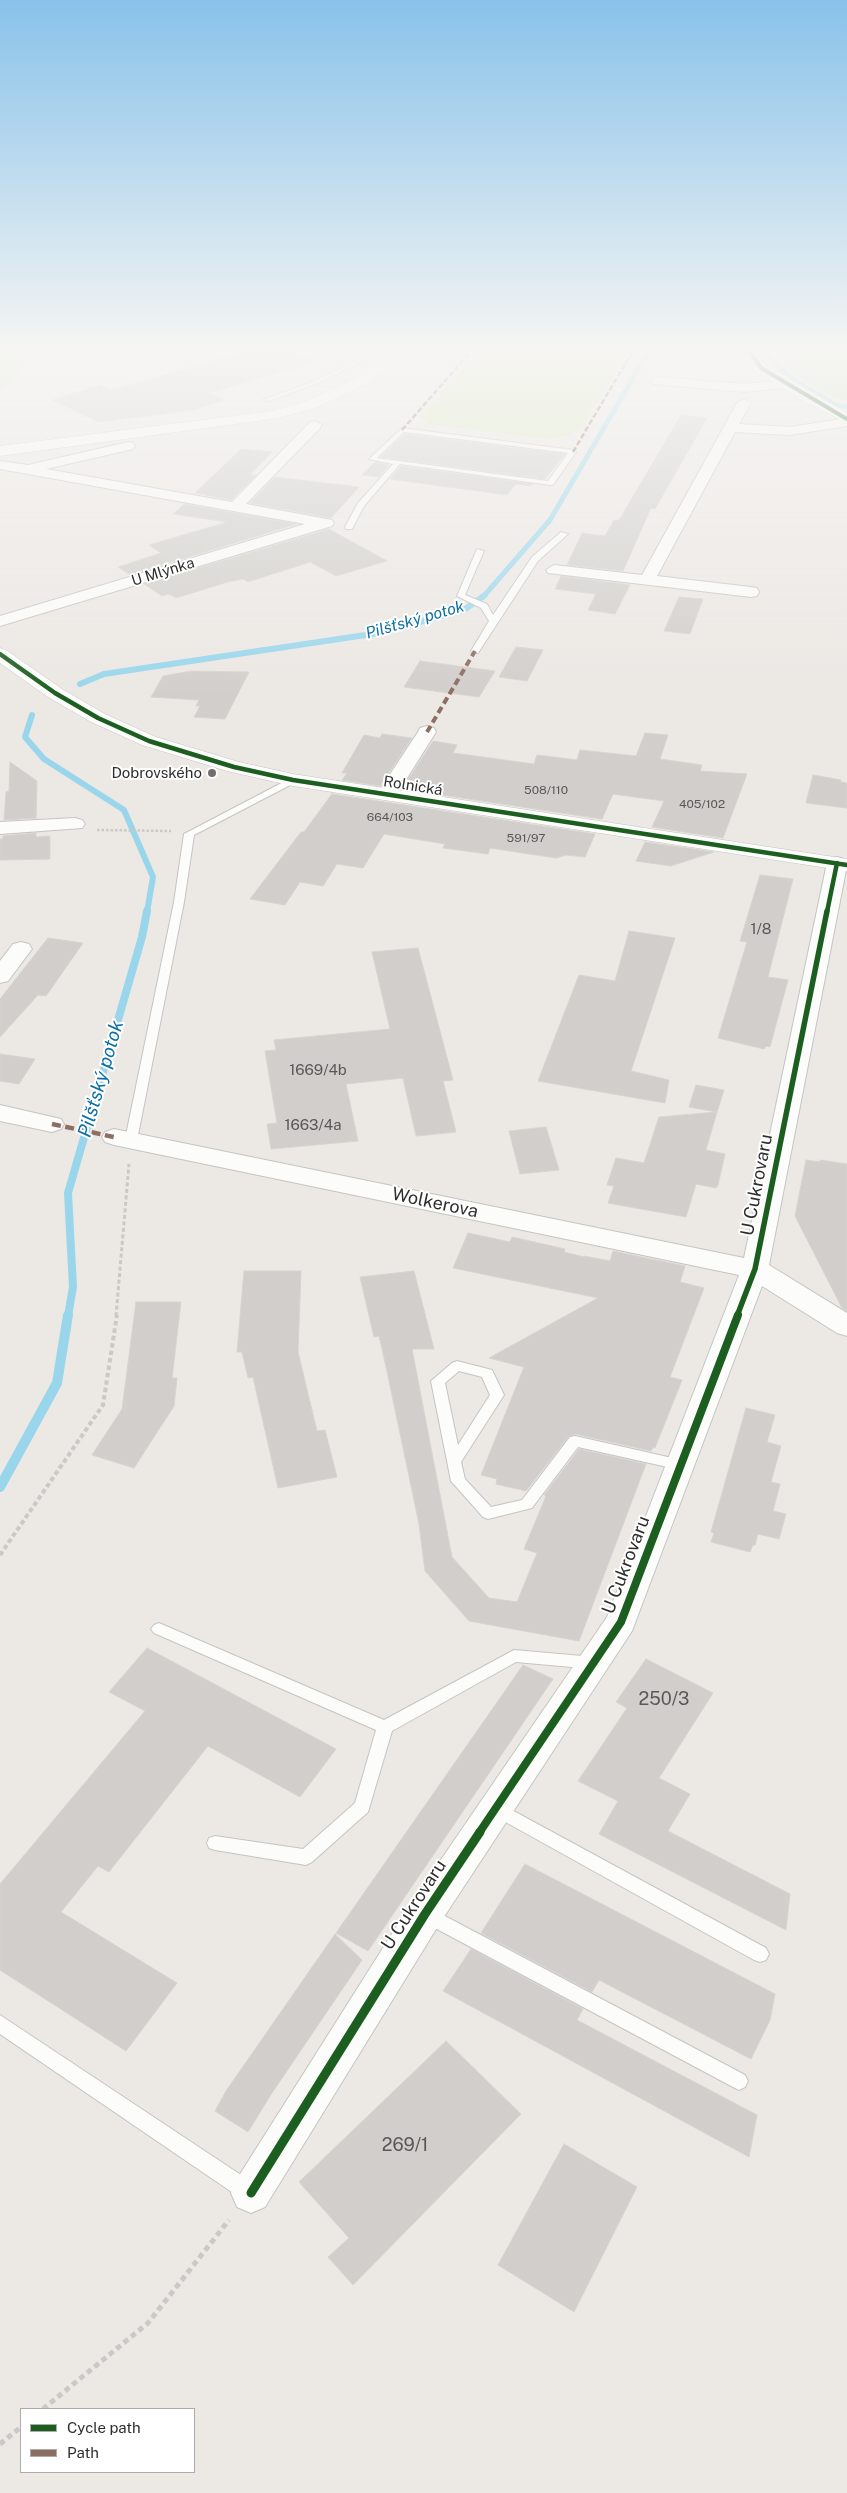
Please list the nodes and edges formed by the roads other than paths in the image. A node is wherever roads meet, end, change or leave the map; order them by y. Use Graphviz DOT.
graph roads {
  1 [pos="1,465"];
  2 [pos="38,465"];
  3 [pos="276,465"];
  4 [pos="395,465"];
  5 [pos="423,465"];
  6 [pos="563,465"];
  7 [pos="710,465"];
  8 [pos="21,470"];
  9 [pos="235,507"];
  10 [pos="348,527"];
  11 [pos="564,534"];
  12 [pos="480,551"];
  13 [pos="554,570"];
  14 [pos="646,580"];
  15 [pos="751,592"];
  16 [pos="0,621"];
  17 [pos="493,621"];
  18 [pos="474,651"];
  19 [pos="0,654"];
  20 [pos="427,732"];
  21 [pos="293,780"];
  22 [pos="388,794"];
  23 [pos="75,824"];
  24 [pos="0,828"];
  25 [pos="842,864"];
  26 [pos="21,948"];
  27 [pos="0,976"];
  28 [pos="0,1113"];
  29 [pos="52,1124"];
  30 [pos="123,1139"];
  31 [pos="755,1269"];
  32 [pos="847,1326"];
  33 [pos="454,1462"];
  34 [pos="681,1465"];
  35 [pos="159,1629"];
  36 [pos="594,1663"];
  37 [pos="385,1727"];
  38 [pos="496,1809"];
  39 [pos="215,1843"];
  40 [pos="425,1914"];
  41 [pos="760,1954"];
  42 [pos="0,2024"];
  43 [pos="739,2081"];
  44 [pos="251,2193"];
  1 -- 8 [label="street"];
  2 -- 8 [label="street"];
  3 -- 9 [label="street"];
  4 -- 10 [label="lane"];
  5 -- 6 [label="lane"];
  7 -- 14 [label="street"];
  8 -- 9 [label="street"];
  9 -- 16 [label="street, U Mlýnka"];
  11 -- 17 [label="lane"];
  12 -- 17 [label="lane"];
  13 -- 14 [label="street"];
  14 -- 15 [label="street"];
  17 -- 18 [label="lane"];
  19 -- 21 [label="street, Rolnická"];
  20 -- 22 [label="street"];
  21 -- 22 [label="street, Rolnická"];
  21 -- 30 [label="lane"];
  22 -- 25 [label="street, Rolnická"];
  23 -- 24 [label="street"];
  25 -- 31 [label="street, U Cukrovaru"];
  26 -- 27 [label="street"];
  28 -- 29 [label="street"];
  30 -- 31 [label="street, Wolkerova"];
  31 -- 32 [label="street"];
  31 -- 34 [label="street, U Cukrovaru"];
  33 -- 33 [label="lane"];
  33 -- 34 [label="lane"];
  34 -- 36 [label="street, U Cukrovaru"];
  35 -- 37 [label="lane"];
  36 -- 37 [label="lane"];
  36 -- 38 [label="street, U Cukrovaru"];
  37 -- 39 [label="lane"];
  38 -- 40 [label="street, U Cukrovaru"];
  38 -- 41 [label="lane"];
  40 -- 43 [label="lane"];
  40 -- 44 [label="street, U Cukrovaru"];
  42 -- 44 [label="lane"];
}
